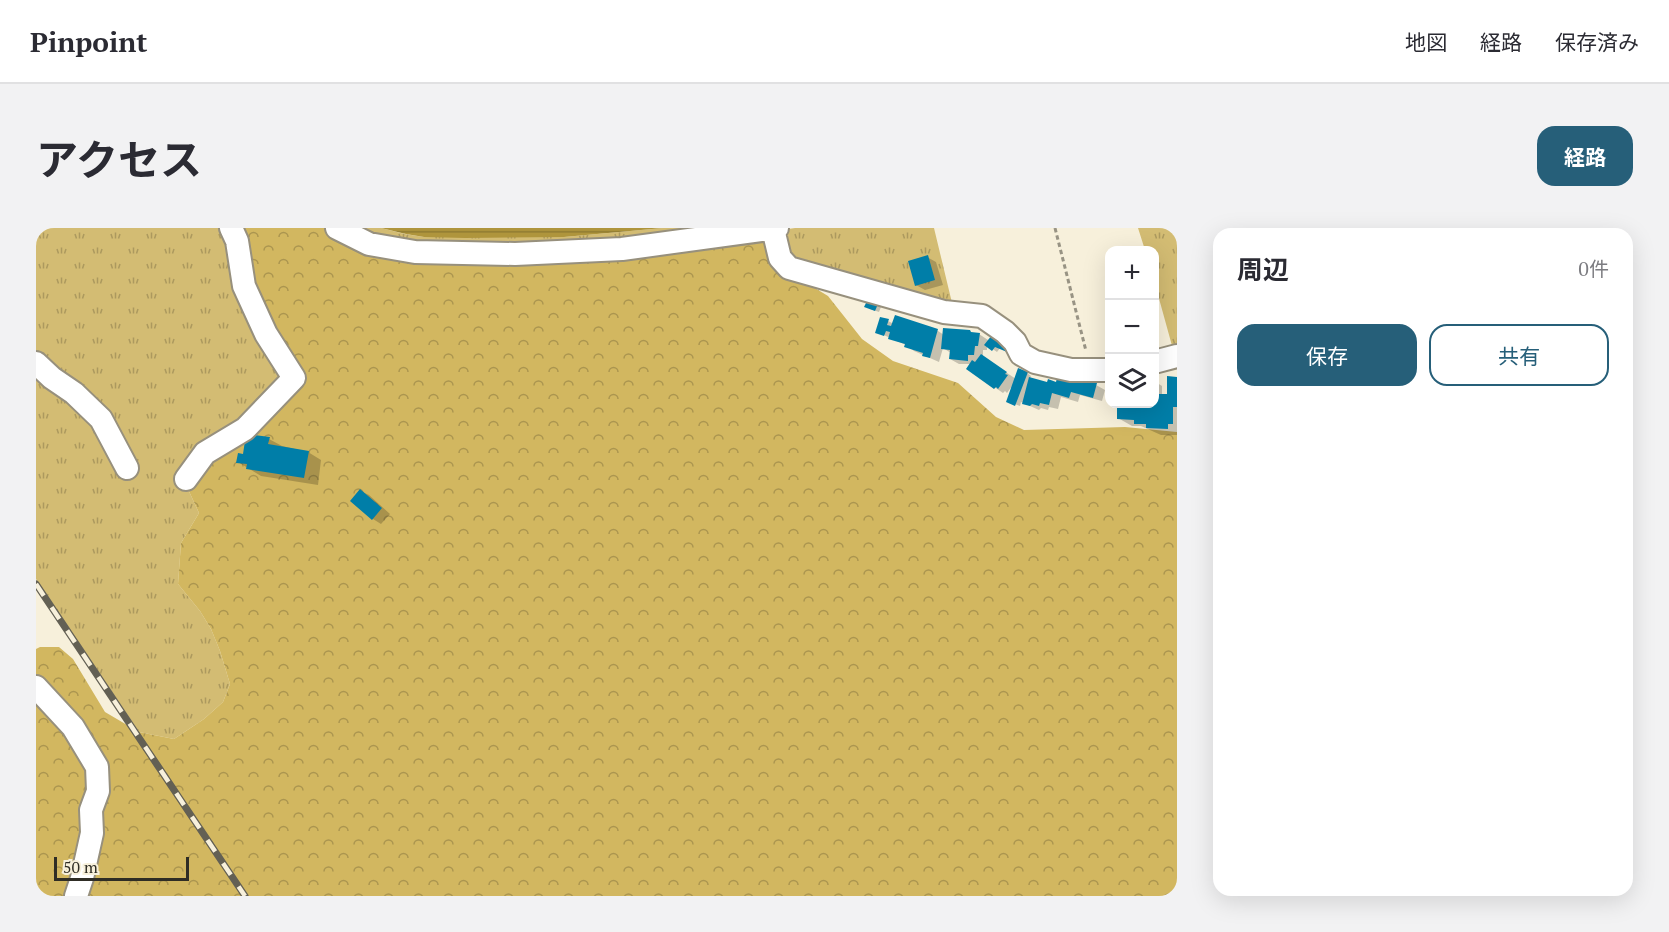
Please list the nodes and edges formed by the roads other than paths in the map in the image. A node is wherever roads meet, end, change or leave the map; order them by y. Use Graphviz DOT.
graph roads {
  1 [pos="231,228"];
  2 [pos="337,228"];
  3 [pos="775,228"];
  4 [pos="1177,356"];
  5 [pos="1159,361"];
  6 [pos="36,363"];
  7 [pos="1100,370"];
  8 [pos="127,468"];
  9 [pos="186,479"];
  10 [pos="36,687"];
  11 [pos="76,896"];
  1 -- 9 [label="street"];
  2 -- 3 [label="street"];
  3 -- 7 [label="street"];
  4 -- 5 [label="street"];
  6 -- 8 [label="street"];
  10 -- 11 [label="street"];
}
